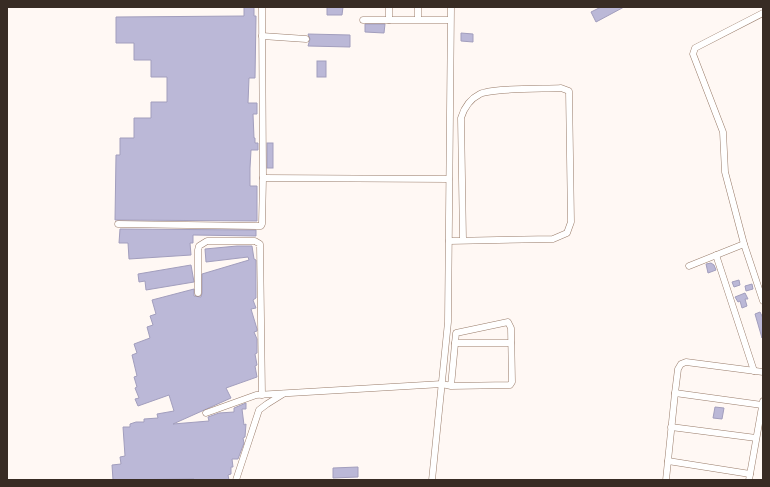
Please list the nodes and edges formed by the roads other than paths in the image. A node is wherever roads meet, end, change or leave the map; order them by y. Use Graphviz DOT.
graph roads {
  1 [pos="262,7"];
  2 [pos="389,7"];
  3 [pos="418,7"];
  4 [pos="451,7"];
  5 [pos="763,13"];
  6 [pos="418,19"];
  7 [pos="363,20"];
  8 [pos="389,20"];
  9 [pos="450,20"];
  10 [pos="262,36"];
  11 [pos="306,39"];
  12 [pos="263,178"];
  13 [pos="449,178"];
  14 [pos="118,224"];
  15 [pos="449,240"];
  16 [pos="463,240"];
  17 [pos="744,244"];
  18 [pos="716,255"];
  19 [pos="689,266"];
  20 [pos="198,293"];
  21 [pos="763,302"];
  22 [pos="456,343"];
  23 [pos="511,343"];
  24 [pos="754,371"];
  25 [pos="763,372"];
  26 [pos="442,384"];
  27 [pos="452,386"];
  28 [pos="285,393"];
  29 [pos="675,393"];
  30 [pos="262,395"];
  31 [pos="763,403"];
  32 [pos="206,413"];
  33 [pos="671,427"];
  34 [pos="756,438"];
  35 [pos="668,461"];
  36 [pos="750,477"];
  37 [pos="236,480"];
  38 [pos="432,480"];
  39 [pos="666,480"];
  1 -- 10 [label="street"];
  2 -- 8 [label="street"];
  3 -- 6 [label="street"];
  4 -- 9 [label="street"];
  5 -- 17 [label="street"];
  6 -- 8 [label="street"];
  6 -- 9 [label="street"];
  7 -- 8 [label="street"];
  9 -- 13 [label="street"];
  10 -- 11 [label="street"];
  10 -- 12 [label="street"];
  12 -- 13 [label="street"];
  12 -- 14 [label="street"];
  13 -- 15 [label="street"];
  15 -- 16 [label="street"];
  15 -- 26 [label="street"];
  16 -- 16 [label="street"];
  17 -- 18 [label="street"];
  17 -- 21 [label="street"];
  18 -- 19 [label="street"];
  18 -- 24 [label="street"];
  20 -- 30 [label="street"];
  22 -- 23 [label="street"];
  22 -- 23 [label="street"];
  22 -- 27 [label="street"];
  23 -- 27 [label="street"];
  24 -- 25 [label="street"];
  24 -- 29 [label="street"];
  26 -- 27 [label="street"];
  26 -- 28 [label="street"];
  26 -- 38 [label="street"];
  28 -- 30 [label="street"];
  28 -- 37 [label="street"];
  29 -- 31 [label="street"];
  29 -- 33 [label="street"];
  30 -- 32 [label="street"];
  31 -- 34 [label="street"];
  33 -- 34 [label="street"];
  33 -- 35 [label="street"];
  34 -- 36 [label="street"];
  35 -- 36 [label="street"];
  35 -- 39 [label="street"];
}
